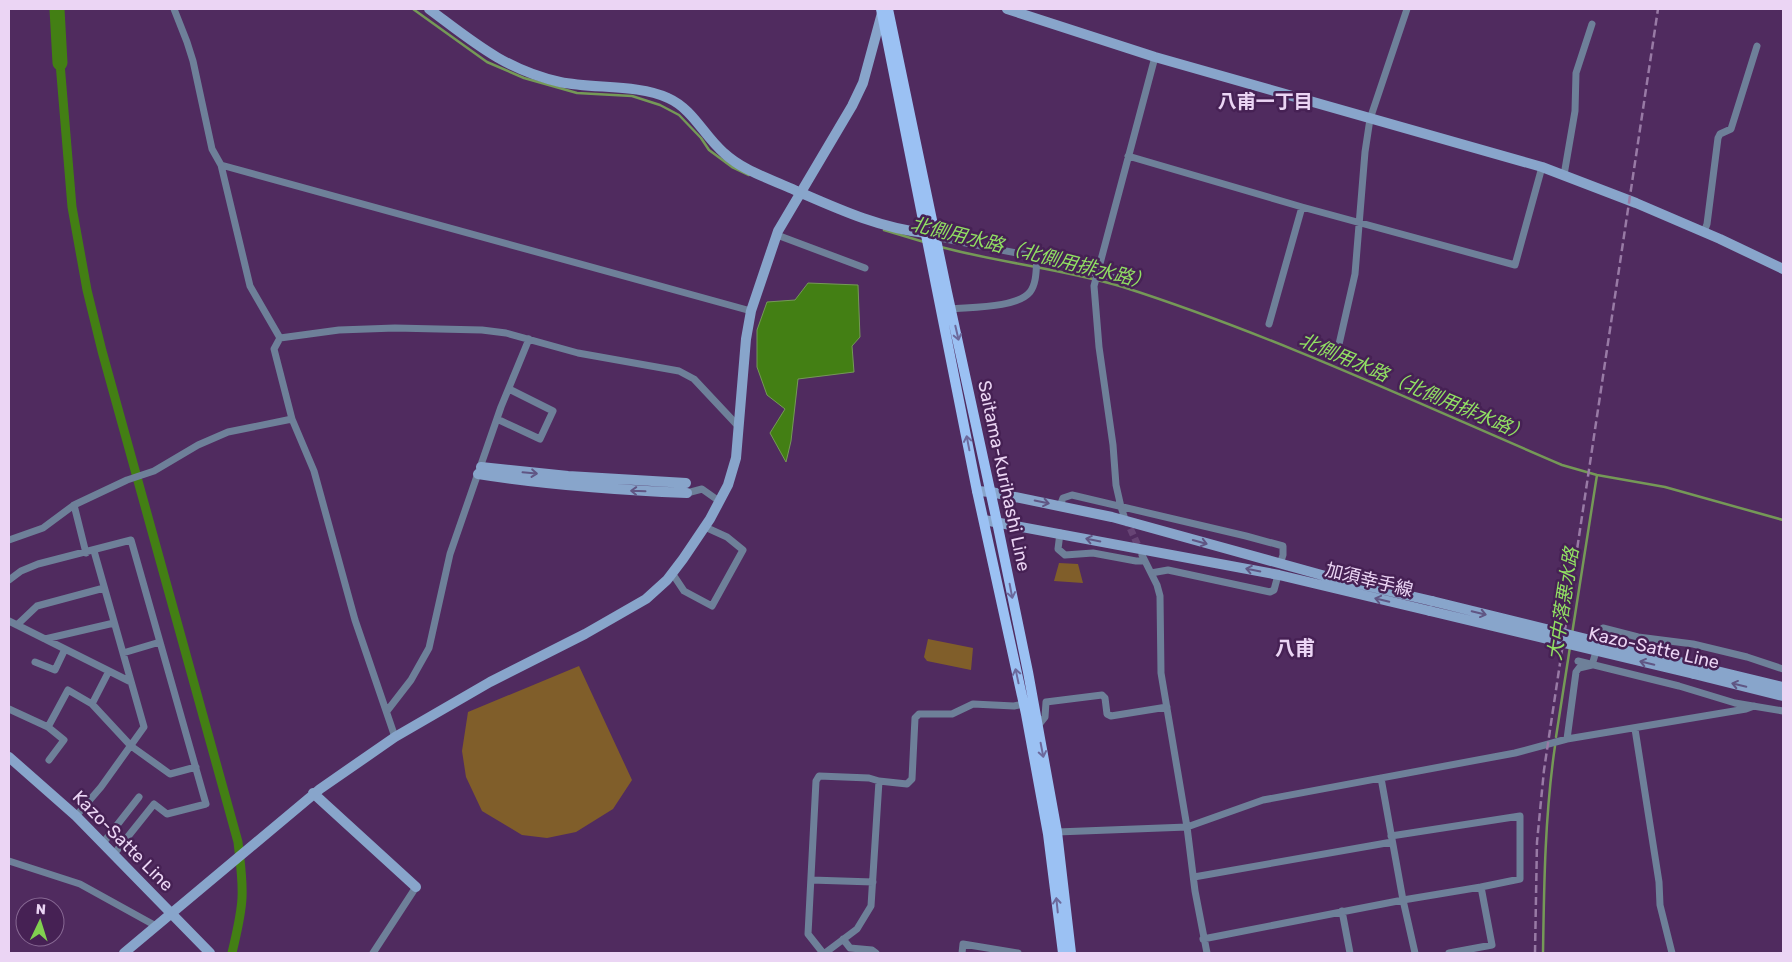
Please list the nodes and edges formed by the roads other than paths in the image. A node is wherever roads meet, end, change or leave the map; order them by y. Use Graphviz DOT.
graph roads {
  1 [pos="174,9"];
  2 [pos="429,9"];
  3 [pos="1007,9"];
  4 [pos="1407,9"];
  5 [pos="884,10"];
  6 [pos="1592,24"];
  7 [pos="1757,46"];
  8 [pos="1155,57"];
  9 [pos="1370,119"];
  10 [pos="1128,156"];
  11 [pos="221,166"];
  12 [pos="1542,167"];
  13 [pos="1564,175"];
  14 [pos="800,196"];
  15 [pos="1302,207"];
  16 [pos="1359,222"];
  17 [pos="1704,232"];
  18 [pos="777,235"];
  19 [pos="931,237"];
  20 [pos="934,250"];
  21 [pos="1037,258"];
  22 [pos="865,268"];
  23 [pos="1783,268"];
  24 [pos="1096,275"];
  25 [pos="1129,282"];
  26 [pos="951,309"];
  27 [pos="751,311"];
  28 [pos="1269,324"];
  29 [pos="280,338"];
  30 [pos="529,339"];
  31 [pos="1337,353"];
  32 [pos="508,389"];
  33 [pos="292,419"];
  34 [pos="497,419"];
  35 [pos="740,427"];
  36 [pos="480,471"];
  37 [pos="686,488"];
  38 [pos="977,491"];
  39 [pos="991,492"];
  40 [pos="720,500"];
  41 [pos="74,505"];
  42 [pos="1060,506"];
  43 [pos="1121,507"];
  44 [pos="1124,516"];
  45 [pos="984,520"];
  46 [pos="998,522"];
  47 [pos="705,527"];
  48 [pos="1060,533"];
  49 [pos="9,540"];
  50 [pos="90,552"];
  51 [pos="1280,564"];
  52 [pos="672,573"];
  53 [pos="1150,573"];
  54 [pos="1278,575"];
  55 [pos="9,580"];
  56 [pos="104,588"];
  57 [pos="1431,606"];
  58 [pos="9,621"];
  59 [pos="114,622"];
  60 [pos="18,625"];
  61 [pos="45,639"];
  62 [pos="160,642"];
  63 [pos="65,649"];
  64 [pos="123,654"];
  65 [pos="1578,661"];
  66 [pos="35,662"];
  67 [pos="1592,664"];
  68 [pos="1783,669"];
  69 [pos="1695,670"];
  70 [pos="109,671"];
  71 [pos="131,682"];
  72 [pos="1783,686"];
  73 [pos="1783,696"];
  74 [pos="92,704"];
  75 [pos="1023,704"];
  76 [pos="1754,706"];
  77 [pos="1167,708"];
  78 [pos="9,709"];
  79 [pos="387,711"];
  80 [pos="1783,711"];
  81 [pos="48,727"];
  82 [pos="1033,729"];
  83 [pos="1635,729"];
  84 [pos="395,737"];
  85 [pos="1567,739"];
  86 [pos="131,746"];
  87 [pos="9,756"];
  88 [pos="49,760"];
  89 [pos="196,767"];
  90 [pos="1381,778"];
  91 [pos="879,781"];
  92 [pos="313,793"];
  93 [pos="139,797"];
  94 [pos="76,816"];
  95 [pos="1187,827"];
  96 [pos="1057,832"];
  97 [pos="1391,839"];
  98 [pos="103,843"];
  99 [pos="114,854"];
  100 [pos="9,860"];
  101 [pos="1194,877"];
  102 [pos="811,880"];
  103 [pos="873,882"];
  104 [pos="416,887"];
  105 [pos="1481,887"];
  106 [pos="1403,900"];
  107 [pos="1342,911"];
  108 [pos="171,912"];
  109 [pos="156,926"];
  110 [pos="843,939"];
  111 [pos="1203,939"];
  112 [pos="124,953"];
  113 [pos="210,953"];
  114 [pos="373,953"];
  115 [pos="824,953"];
  116 [pos="876,953"];
  117 [pos="962,953"];
  118 [pos="1018,953"];
  119 [pos="1063,953"];
  120 [pos="1071,953"];
  121 [pos="1207,953"];
  122 [pos="1350,953"];
  123 [pos="1415,953"];
  124 [pos="1448,953"];
  125 [pos="1672,953"];
  1 -- 11 [label="street"];
  2 -- 14 [label="street"];
  3 -- 8 [label="street"];
  4 -- 9 [label="street"];
  5 -- 14 [label="street"];
  5 -- 19 [label="main road, Saitama-Kurihashi Line"];
  6 -- 13 [label="street"];
  7 -- 17 [label="street"];
  8 -- 9 [label="street"];
  8 -- 10 [label="street"];
  9 -- 12 [label="street"];
  9 -- 16 [label="street"];
  10 -- 15 [label="street"];
  10 -- 24 [label="street"];
  11 -- 27 [label="street"];
  11 -- 29 [label="street"];
  12 -- 13 [label="street"];
  12 -- 16 [label="street"];
  13 -- 17 [label="street"];
  14 -- 18 [label="street"];
  14 -- 19 [label="street"];
  15 -- 16 [label="street"];
  15 -- 28 [label="street"];
  16 -- 31 [label="street"];
  17 -- 23 [label="street"];
  18 -- 22 [label="street"];
  18 -- 27 [label="street"];
  19 -- 20 [label="main road, Saitama-Kurihashi Line"];
  19 -- 21 [label="street"];
  20 -- 26 [label="main road, Saitama-Kurihashi Line"];
  38 -- 20 [label="main road, Saitama-Kurihashi Line, one-way"];
  21 -- 24 [label="street"];
  21 -- 26 [label="street"];
  24 -- 25 [label="street"];
  24 -- 43 [label="street"];
  26 -- 39 [label="main road, Saitama-Kurihashi Line, one-way"];
  27 -- 35 [label="street"];
  29 -- 30 [label="street"];
  29 -- 33 [label="street"];
  30 -- 32 [label="street"];
  30 -- 35 [label="street"];
  32 -- 34 [label="street"];
  32 -- 34 [label="street"];
  33 -- 41 [label="street"];
  33 -- 79 [label="street"];
  34 -- 36 [label="street"];
  35 -- 40 [label="street"];
  36 -- 37 [label="street"];
  36 -- 79 [label="street"];
  37 -- 40 [label="street"];
  38 -- 39 [label="street, 加須幸手線"];
  38 -- 45 [label="main road, Saitama-Kurihashi Line"];
  39 -- 42 [label="street, 加須幸手線, one-way"];
  39 -- 46 [label="main road, Saitama-Kurihashi Line"];
  40 -- 47 [label="street"];
  41 -- 49 [label="street"];
  41 -- 50 [label="street"];
  42 -- 43 [label="street"];
  42 -- 51 [label="street, 加須幸手線, one-way"];
  43 -- 44 [label="street"];
  43 -- 51 [label="street"];
  45 -- 46 [label="street, 加須幸手線"];
  75 -- 45 [label="main road, Saitama-Kurihashi Line, one-way"];
  46 -- 48 [label="street, 加須幸手線"];
  46 -- 82 [label="main road, Saitama-Kurihashi Line, one-way"];
  47 -- 52 [label="street"];
  47 -- 52 [label="street"];
  48 -- 53 [label="street"];
  54 -- 48 [label="street, 加須幸手線, one-way"];
  50 -- 55 [label="street"];
  50 -- 56 [label="street"];
  50 -- 62 [label="street"];
  51 -- 57 [label="street, 加須幸手線"];
  52 -- 84 [label="street"];
  53 -- 54 [label="street"];
  53 -- 77 [label="street"];
  57 -- 54 [label="street, 加須幸手線, one-way"];
  56 -- 59 [label="street"];
  56 -- 60 [label="street"];
  57 -- 69 [label="street, Kazo-Satte Line, bridge"];
  58 -- 60 [label="street"];
  59 -- 61 [label="street"];
  59 -- 64 [label="street"];
  60 -- 61 [label="street"];
  61 -- 63 [label="street"];
  62 -- 64 [label="street"];
  62 -- 89 [label="street"];
  63 -- 66 [label="street"];
  63 -- 70 [label="street"];
  64 -- 71 [label="street"];
  65 -- 67 [label="street"];
  67 -- 68 [label="street"];
  67 -- 76 [label="street"];
  67 -- 85 [label="street"];
  69 -- 72 [label="street, Kazo-Satte Line"];
  73 -- 69 [label="street, Kazo-Satte Line, one-way"];
  70 -- 71 [label="street"];
  70 -- 74 [label="street"];
  71 -- 86 [label="street"];
  74 -- 81 [label="street"];
  74 -- 86 [label="street"];
  75 -- 82 [label="main road, Saitama-Kurihashi Line"];
  75 -- 91 [label="street"];
  76 -- 80 [label="street"];
  76 -- 83 [label="street"];
  77 -- 82 [label="street"];
  77 -- 95 [label="street"];
  78 -- 81 [label="street"];
  79 -- 84 [label="street"];
  81 -- 88 [label="street"];
  82 -- 96 [label="main road, Saitama-Kurihashi Line, one-way"];
  119 -- 82 [label="main road, Saitama-Kurihashi Line, one-way"];
  83 -- 85 [label="street"];
  83 -- 125 [label="street"];
  84 -- 92 [label="street"];
  85 -- 90 [label="street"];
  86 -- 89 [label="street"];
  86 -- 94 [label="street"];
  87 -- 94 [label="street, Kazo-Satte Line"];
  89 -- 99 [label="street"];
  90 -- 95 [label="street"];
  90 -- 97 [label="street"];
  91 -- 102 [label="street"];
  91 -- 103 [label="street"];
  92 -- 104 [label="street"];
  92 -- 108 [label="street"];
  93 -- 98 [label="street"];
  94 -- 98 [label="street, Kazo-Satte Line"];
  95 -- 96 [label="street"];
  95 -- 101 [label="street"];
  96 -- 120 [label="main road, Saitama-Kurihashi Line"];
  97 -- 101 [label="street"];
  97 -- 105 [label="street"];
  97 -- 106 [label="street"];
  98 -- 99 [label="street, Kazo-Satte Line"];
  99 -- 108 [label="street, Kazo-Satte Line"];
  100 -- 109 [label="street"];
  101 -- 111 [label="street"];
  102 -- 103 [label="street"];
  102 -- 115 [label="street"];
  103 -- 110 [label="street"];
  104 -- 114 [label="street"];
  105 -- 106 [label="street"];
  105 -- 124 [label="street"];
  106 -- 107 [label="street"];
  106 -- 123 [label="street"];
  107 -- 111 [label="street"];
  107 -- 122 [label="street"];
  108 -- 109 [label="street"];
  108 -- 113 [label="street, Kazo-Satte Line"];
  109 -- 112 [label="street"];
  110 -- 115 [label="street"];
  110 -- 116 [label="street"];
  111 -- 121 [label="street"];
  117 -- 118 [label="street"];
}
